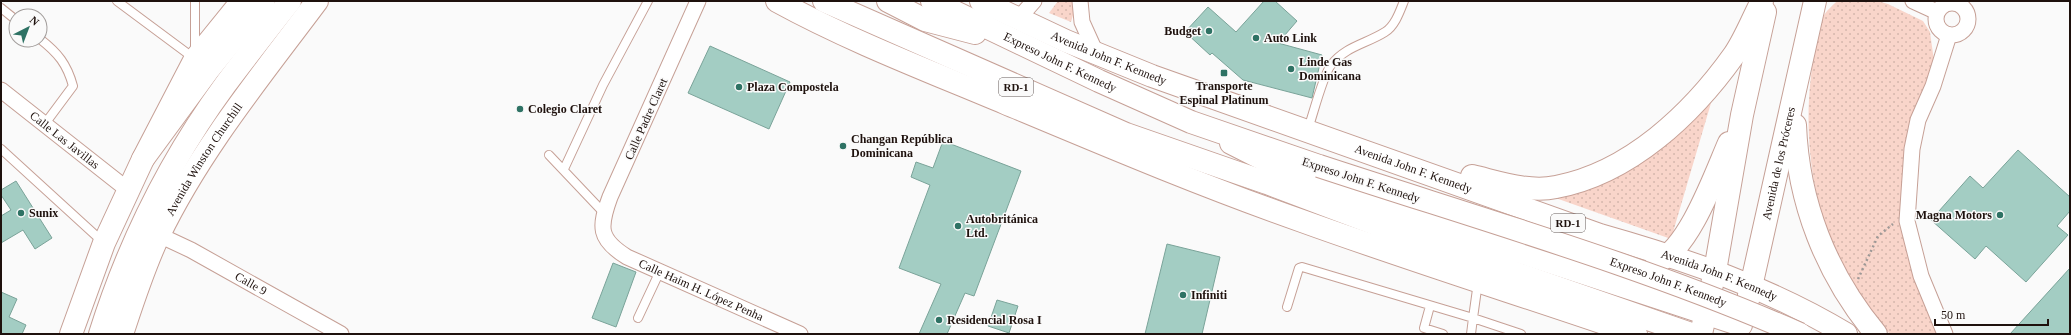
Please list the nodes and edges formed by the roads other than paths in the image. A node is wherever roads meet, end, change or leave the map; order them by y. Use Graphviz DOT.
graph roads {
  1 [pos="117,1"];
  2 [pos="195,1"];
  3 [pos="242,1"];
  4 [pos="264,1"];
  5 [pos="290,1"];
  6 [pos="317,1"];
  7 [pos="648,1"];
  8 [pos="698,1"];
  9 [pos="777,1"];
  10 [pos="824,1"];
  11 [pos="889,1"];
  12 [pos="932,1"];
  13 [pos="981,1"];
  14 [pos="1034,1"];
  15 [pos="1080,1"];
  16 [pos="1404,1"];
  17 [pos="1762,1"];
  18 [pos="1767,1"];
  19 [pos="1913,1"];
  20 [pos="1816,4"];
  21 [pos="1968,4"];
  22 [pos="1010,10"];
  23 [pos="1937,12"];
  24 [pos="1949,35"];
  25 [pos="48,46"];
  26 [pos="1026,47"];
  27 [pos="1096,53"];
  28 [pos="195,59"];
  29 [pos="1797,76"];
  30 [pos="1,90"];
  31 [pos="1742,115"];
  32 [pos="1190,122"];
  33 [pos="1285,122"];
  34 [pos="44,125"];
  35 [pos="1308,129"];
  36 [pos="1,149"];
  37 [pos="549,155"];
  38 [pos="143,159"];
  39 [pos="564,169"];
  40 [pos="128,190"];
  41 [pos="604,213"];
  42 [pos="151,228"];
  43 [pos="605,239"];
  44 [pos="104,243"];
  45 [pos="1669,255"];
  46 [pos="660,271"];
  47 [pos="1715,271"];
  48 [pos="1590,276"];
  49 [pos="1478,282"];
  50 [pos="1752,288"];
  51 [pos="1430,306"];
  52 [pos="1287,307"];
  53 [pos="1705,312"];
  54 [pos="638,318"];
  55 [pos="1473,318"];
  56 [pos="1588,318"];
  57 [pos="1741,330"];
  58 [pos="1473,333"];
  59 [pos="71,334"];
  60 [pos="100,334"];
  61 [pos="122,334"];
  62 [pos="342,334"];
  63 [pos="800,334"];
  64 [pos="1443,334"];
  65 [pos="1521,334"];
  66 [pos="1618,334"];
  67 [pos="1636,334"];
  68 [pos="1691,334"];
  69 [pos="1701,334"];
  70 [pos="1800,334"];
  71 [pos="1846,334"];
  72 [pos="1876,334"];
  73 [pos="1945,334"];
  1 -- 28 [label="lane"];
  2 -- 28 [label="lane"];
  3 -- 28 [label="main road"];
  4 -- 38 [label="main road"];
  5 -- 42 [label="main road"];
  6 -- 42 [label="main road, Avenida Winston Churchill"];
  7 -- 39 [label="lane"];
  8 -- 41 [label="street, Calle Padre Claret"];
  9 -- 49 [label="main road, RD-1"];
  10 -- 68 [label="main road, RD-1"];
  11 -- 26 [label="main road"];
  12 -- 26 [label="main road, Expreso John F. Kennedy / RD-1"];
  13 -- 22 [label="main road, Avenida John F. Kennedy / RD-1"];
  14 -- 22 [label="street"];
  15 -- 27 [label="street"];
  16 -- 35 [label="lane"];
  17 -- 35 [label="main road"];
  18 -- 31 [label="main road"];
  19 -- 23 [label="street"];
  20 -- 29 [label="main road, Avenida de los Próceres"];
  21 -- 23 [label="street"];
  21 -- 24 [label="street"];
  22 -- 27 [label="main road, Avenida John F. Kennedy / RD-1"];
  23 -- 24 [label="street"];
  24 -- 73 [label="street"];
  25 -- 34 [label="lane"];
  26 -- 32 [label="main road, Expreso John F. Kennedy / RD-1"];
  27 -- 33 [label="main road, Avenida John F. Kennedy / RD-1"];
  28 -- 38 [label="main road"];
  29 -- 50 [label="main road, Avenida de los Próceres"];
  29 -- 72 [label="main road"];
  30 -- 34 [label="street, Calle Las Javillas"];
  31 -- 45 [label="main road"];
  31 -- 47 [label="main road"];
  32 -- 48 [label="main road"];
  32 -- 70 [label="main road, Expreso John F. Kennedy / RD-1, bridge"];
  33 -- 35 [label="main road"];
  33 -- 45 [label="main road, Avenida John F. Kennedy / RD-1"];
  34 -- 40 [label="street, Calle Las Javillas"];
  36 -- 44 [label="lane"];
  37 -- 39 [label="lane"];
  38 -- 40 [label="main road"];
  39 -- 41 [label="lane"];
  40 -- 44 [label="main road"];
  41 -- 43 [label="street, Calle Padre Claret"];
  42 -- 60 [label="main road"];
  42 -- 61 [label="main road, Avenida Winston Churchill"];
  42 -- 62 [label="street, Calle 9"];
  43 -- 46 [label="street, Calle Haim H. López Penha"];
  44 -- 59 [label="main road"];
  45 -- 47 [label="main road, Avenida John F. Kennedy / RD-1"];
  45 -- 48 [label="main road"];
  46 -- 54 [label="lane"];
  46 -- 63 [label="street, Calle Haim H. López Penha"];
  47 -- 50 [label="main road, Avenida John F. Kennedy / RD-1"];
  47 -- 53 [label="main road"];
  48 -- 53 [label="main road"];
  49 -- 55 [label="lane"];
  49 -- 56 [label="main road, RD-1"];
  50 -- 57 [label="main road, Avenida de los Próceres"];
  50 -- 71 [label="main road, Avenida John F. Kennedy / RD-1"];
  51 -- 52 [label="lane"];
  51 -- 55 [label="lane"];
  51 -- 64 [label="lane"];
  53 -- 57 [label="main road"];
  53 -- 69 [label="main road"];
  55 -- 58 [label="lane"];
  55 -- 65 [label="lane"];
  56 -- 66 [label="main road"];
  56 -- 67 [label="main road, RD-1"];
}
